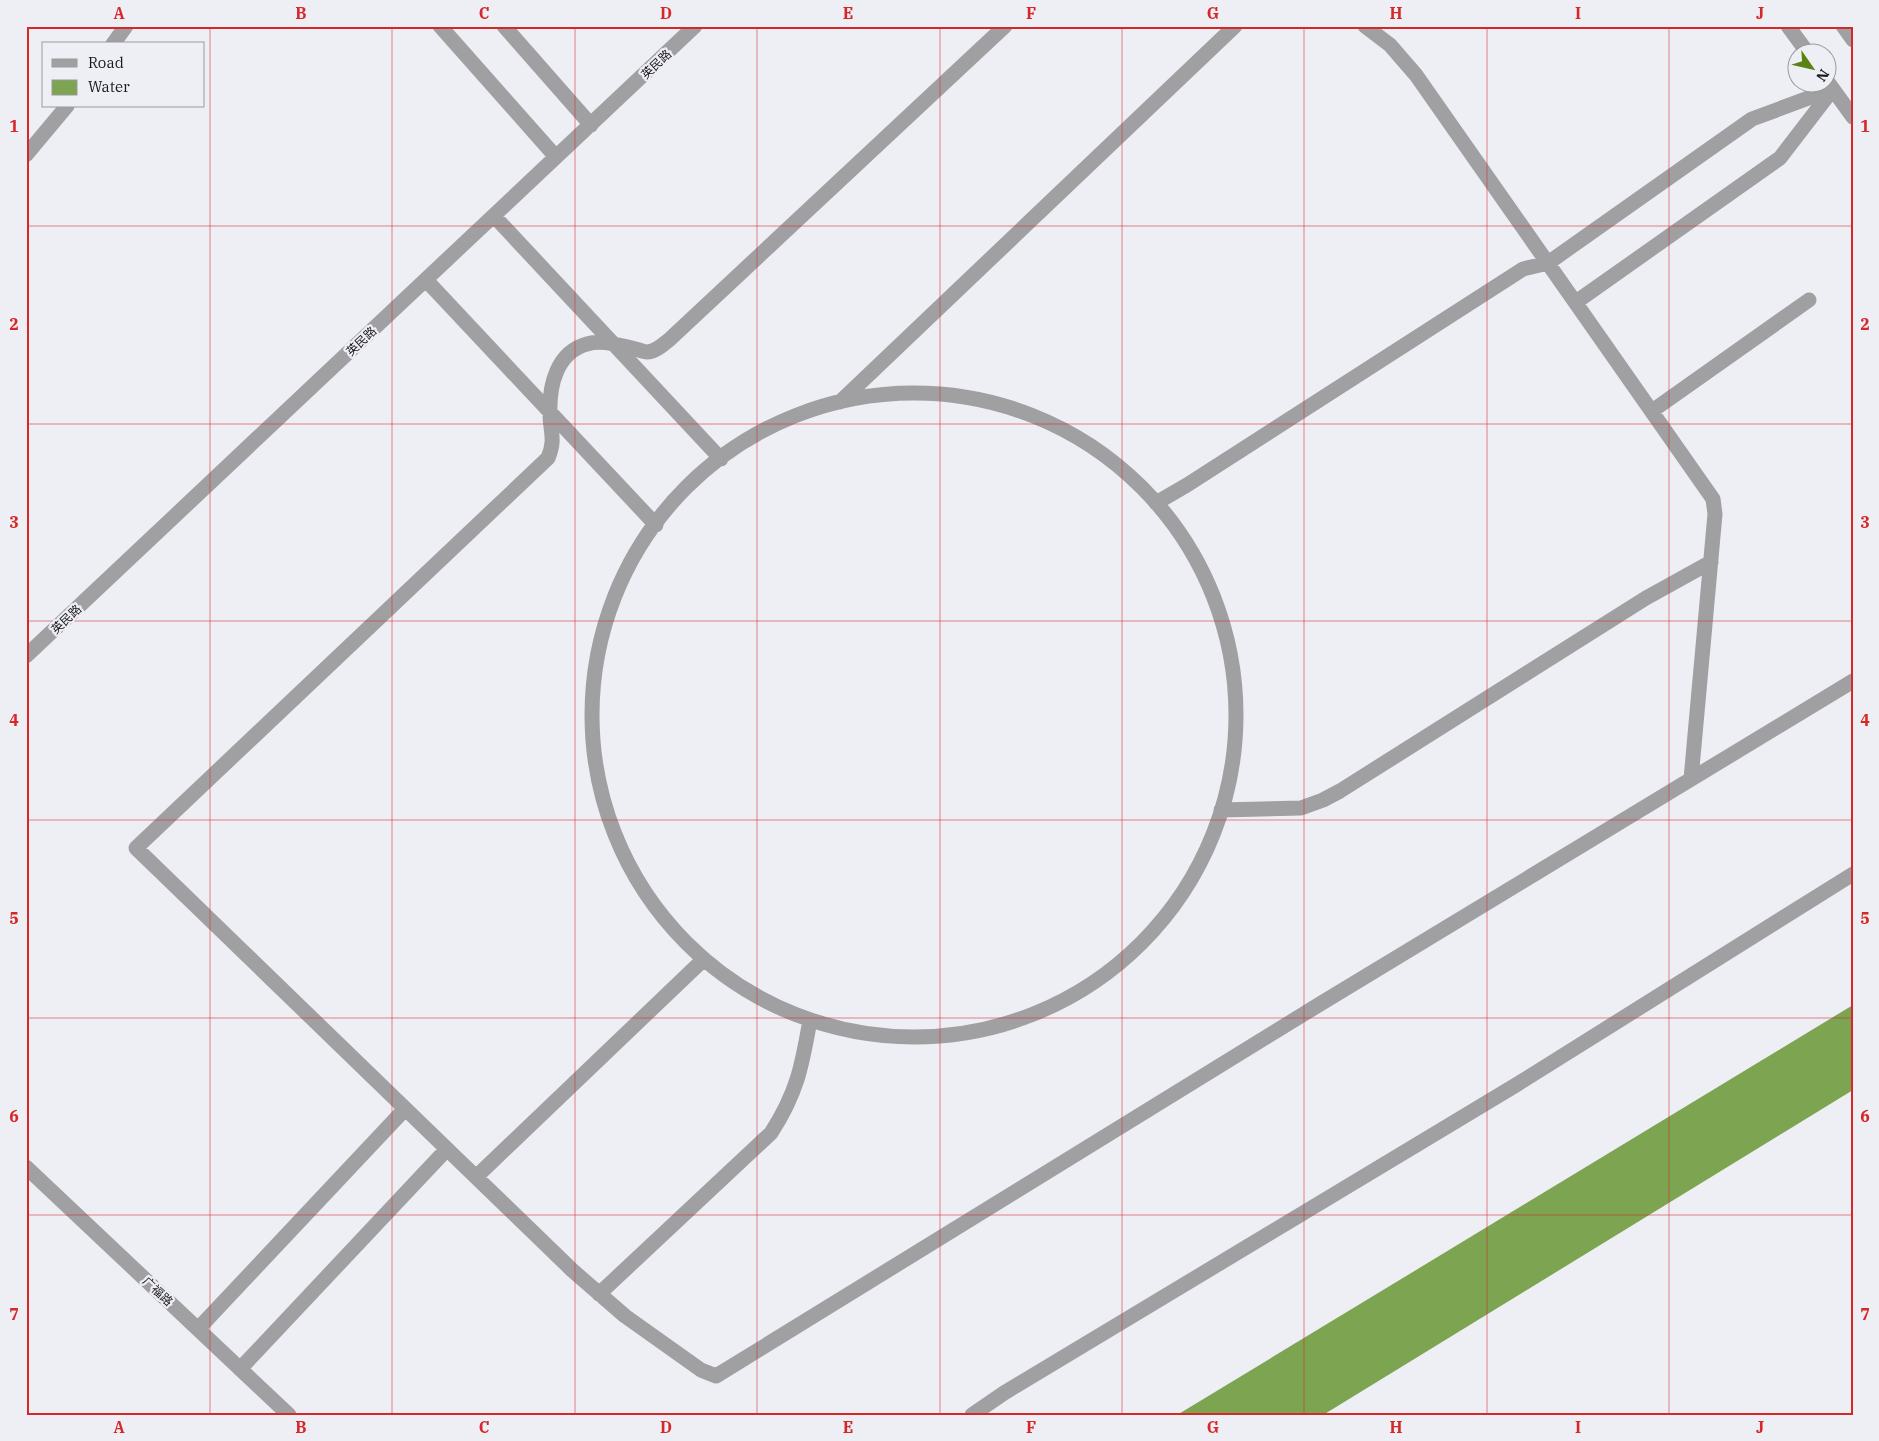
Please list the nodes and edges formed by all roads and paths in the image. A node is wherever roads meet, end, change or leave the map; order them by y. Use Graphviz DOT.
graph roads {
  1 [pos="126,26"];
  2 [pos="440,26"];
  3 [pos="504,26"];
  4 [pos="695,26"];
  5 [pos="1005,26"];
  6 [pos="1235,26"];
  7 [pos="1365,26"];
  8 [pos="1788,26"];
  9 [pos="1843,26"];
  10 [pos="1853,40"];
  11 [pos="114,42"];
  12 [pos="1800,42"];
  13 [pos="1813,92"];
  14 [pos="1825,92"];
  15 [pos="1835,92"];
  16 [pos="65,108"];
  17 [pos="1853,117"];
  18 [pos="591,125"];
  19 [pos="26,156"];
  20 [pos="556,157"];
  21 [pos="494,216"];
  22 [pos="1548,263"];
  23 [pos="426,280"];
  24 [pos="1809,300"];
  25 [pos="1576,302"];
  26 [pos="614,344"];
  27 [pos="840,402"];
  28 [pos="1652,411"];
  29 [pos="550,412"];
  30 [pos="721,459"];
  31 [pos="1156,503"];
  32 [pos="656,525"];
  33 [pos="1711,562"];
  34 [pos="26,656"];
  35 [pos="1853,681"];
  36 [pos="1691,779"];
  37 [pos="1221,810"];
  38 [pos="1853,874"];
  39 [pos="704,959"];
  40 [pos="810,1020"];
  41 [pos="405,1108"];
  42 [pos="447,1149"];
  43 [pos="26,1167"];
  44 [pos="476,1177"];
  45 [pos="599,1294"];
  46 [pos="198,1329"];
  47 [pos="240,1369"];
  48 [pos="289,1415"];
  49 [pos="972,1415"];
  1 -- 11 [label="street"];
  2 -- 20 [label="street"];
  3 -- 18 [label="street"];
  4 -- 18 [label="street, 英民路"];
  5 -- 26 [label="street"];
  6 -- 27 [label="street"];
  7 -- 22 [label="street"];
  8 -- 12 [label="street"];
  9 -- 10 [label="street"];
  13 -- 22 [label="street"];
  14 -- 25 [label="street"];
  15 -- 17 [label="street"];
  16 -- 19 [label="street"];
  18 -- 20 [label="street, 英民路"];
  20 -- 21 [label="street, 英民路"];
  21 -- 23 [label="street, 英民路"];
  21 -- 26 [label="street"];
  22 -- 25 [label="street"];
  22 -- 31 [label="street"];
  23 -- 29 [label="street"];
  23 -- 34 [label="street, 英民路"];
  24 -- 28 [label="street"];
  25 -- 28 [label="street"];
  26 -- 29 [label="street"];
  26 -- 30 [label="street"];
  27 -- 30 [label="street"];
  27 -- 31 [label="street"];
  28 -- 33 [label="street"];
  29 -- 32 [label="street"];
  29 -- 41 [label="street"];
  30 -- 32 [label="street"];
  31 -- 37 [label="street"];
  32 -- 39 [label="street"];
  33 -- 36 [label="street"];
  33 -- 37 [label="street"];
  35 -- 36 [label="street"];
  36 -- 45 [label="street"];
  37 -- 40 [label="street"];
  38 -- 49 [label="street"];
  39 -- 40 [label="street"];
  39 -- 44 [label="street"];
  40 -- 45 [label="street"];
  41 -- 42 [label="street"];
  41 -- 46 [label="street"];
  42 -- 44 [label="street"];
  42 -- 47 [label="street"];
  43 -- 46 [label="street, 广福路"];
  44 -- 45 [label="street"];
  46 -- 47 [label="street, 广福路"];
  47 -- 48 [label="street, 广福路"];
}
